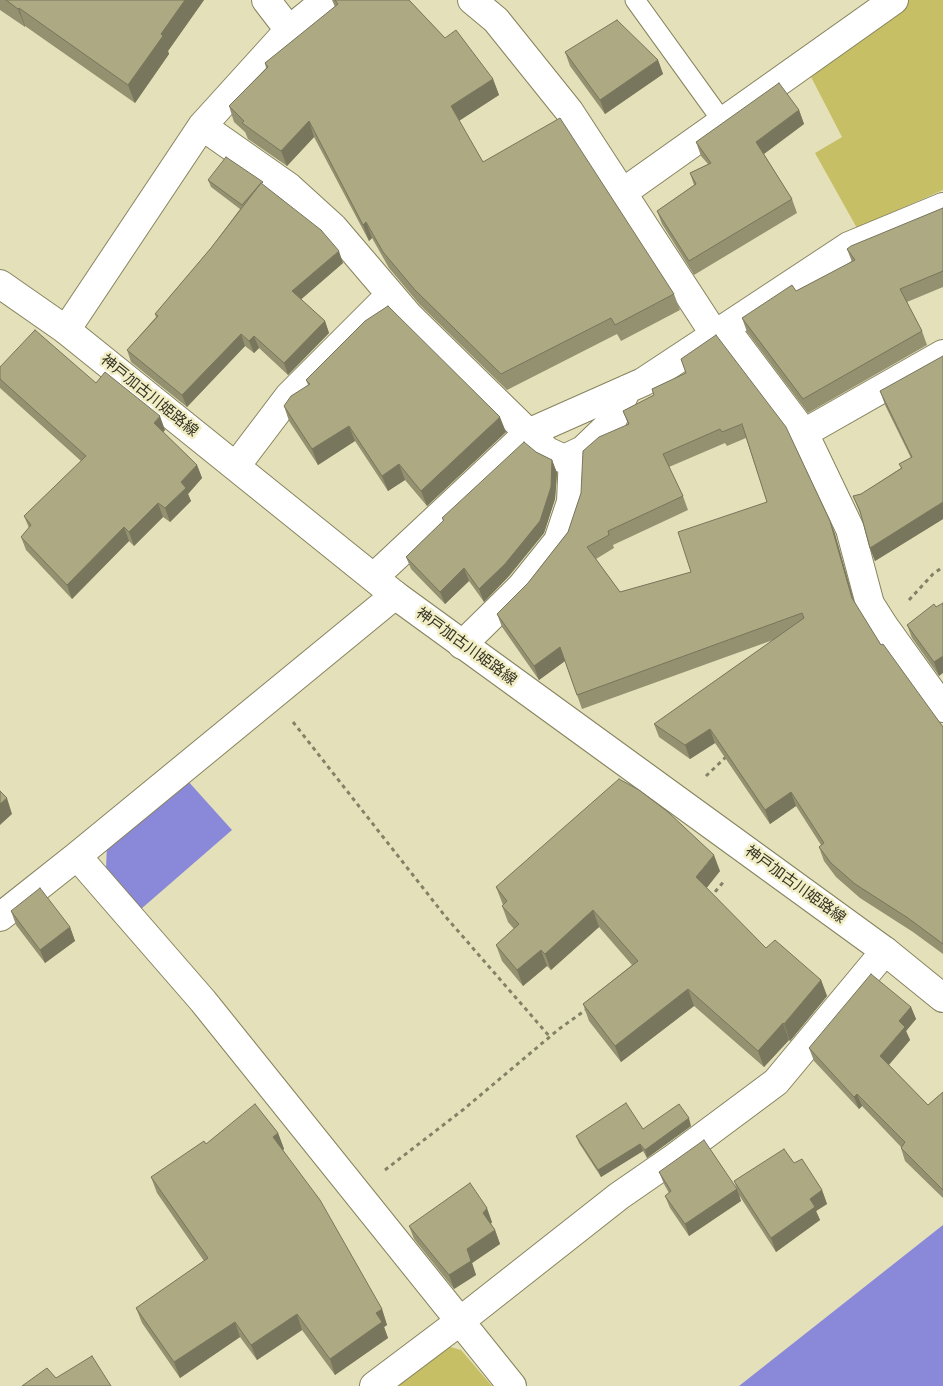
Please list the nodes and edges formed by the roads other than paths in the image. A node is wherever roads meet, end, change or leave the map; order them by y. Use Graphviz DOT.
graph roads {
  1 [pos="266,0"];
  2 [pos="326,0"];
  3 [pos="472,0"];
  4 [pos="635,0"];
  5 [pos="894,0"];
  6 [pos="289,30"];
  7 [pos="723,122"];
  8 [pos="202,126"];
  9 [pos="622,193"];
  10 [pos="943,207"];
  11 [pos="0,284"];
  12 [pos="390,296"];
  13 [pos="66,330"];
  14 [pos="720,331"];
  15 [pos="943,354"];
  16 [pos="627,389"];
  17 [pos="528,433"];
  18 [pos="804,433"];
  19 [pos="573,455"];
  20 [pos="236,466"];
  21 [pos="374,577"];
  22 [pos="395,595"];
  23 [pos="462,645"];
  24 [pos="943,708"];
  25 [pos="77,856"];
  26 [pos="0,917"];
  27 [pos="885,951"];
  28 [pos="943,998"];
  29 [pos="459,1322"];
  30 [pos="374,1386"];
  31 [pos="512,1386"];
  1 -- 6 [label="street"];
  2 -- 6 [label="street"];
  3 -- 9 [label="street"];
  4 -- 7 [label="lane"];
  5 -- 7 [label="street"];
  6 -- 8 [label="street"];
  7 -- 9 [label="street"];
  8 -- 12 [label="street"];
  8 -- 13 [label="street"];
  9 -- 14 [label="street"];
  10 -- 14 [label="street"];
  11 -- 13 [label="street, 神戸加古川姫路線"];
  12 -- 17 [label="street"];
  12 -- 20 [label="street"];
  13 -- 20 [label="street, 神戸加古川姫路線"];
  14 -- 16 [label="street"];
  14 -- 18 [label="street"];
  15 -- 18 [label="street"];
  16 -- 17 [label="street"];
  16 -- 19 [label="street"];
  17 -- 19 [label="street"];
  17 -- 21 [label="street"];
  18 -- 24 [label="street"];
  19 -- 23 [label="street"];
  20 -- 21 [label="street, 神戸加古川姫路線"];
  21 -- 22 [label="street, 神戸加古川姫路線"];
  22 -- 23 [label="street, 神戸加古川姫路線"];
  22 -- 25 [label="street"];
  23 -- 27 [label="street, 神戸加古川姫路線"];
  25 -- 26 [label="street"];
  25 -- 29 [label="street"];
  27 -- 28 [label="street, 神戸加古川姫路線"];
  27 -- 29 [label="street"];
  29 -- 30 [label="street"];
  29 -- 31 [label="street"];
}
